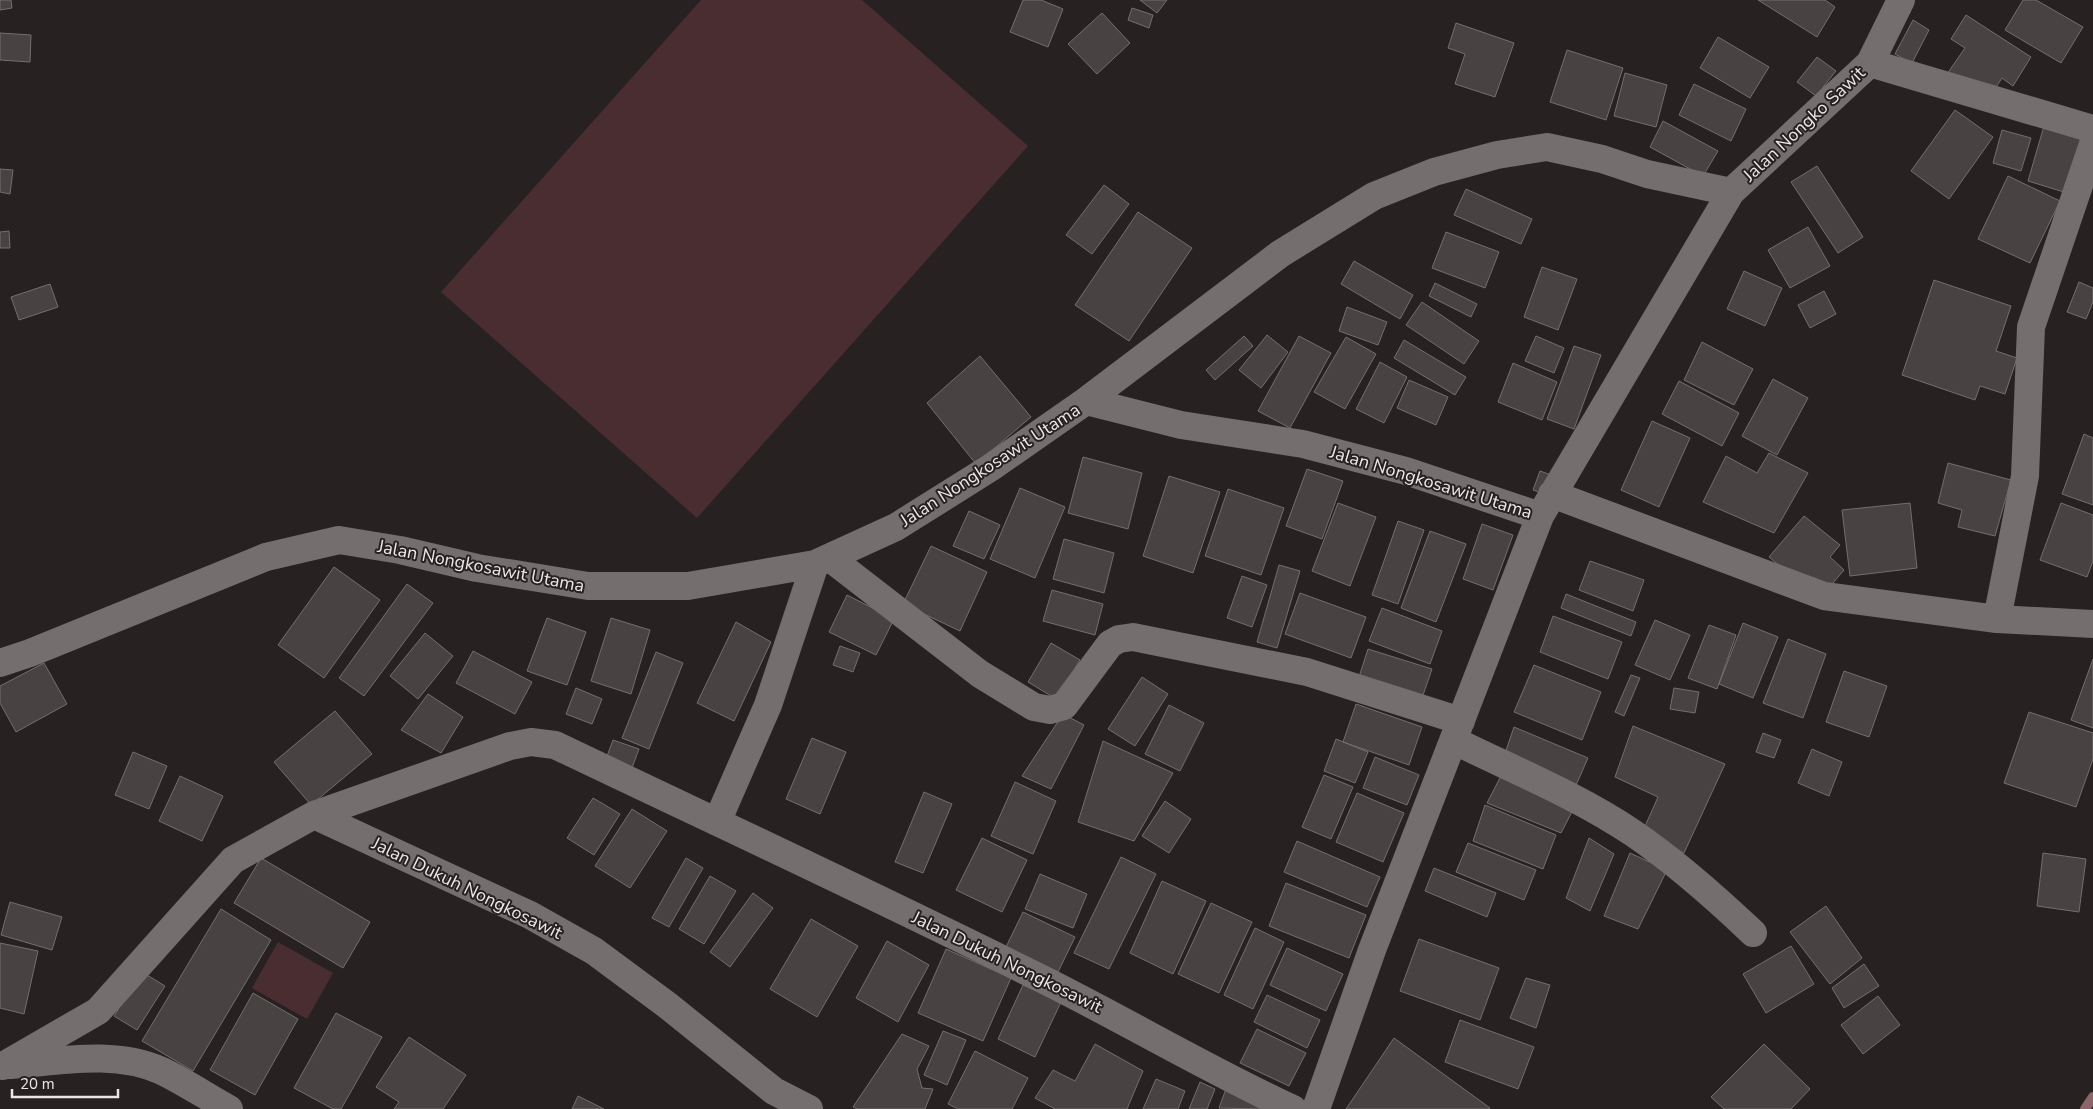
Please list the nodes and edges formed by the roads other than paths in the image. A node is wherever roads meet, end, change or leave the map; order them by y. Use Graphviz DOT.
graph roads {
  1 [pos="1901,0"];
  2 [pos="1870,63"];
  3 [pos="2093,129"];
  4 [pos="2093,144"];
  5 [pos="1731,192"];
  6 [pos="1086,401"];
  7 [pos="1546,505"];
  8 [pos="822,561"];
  9 [pos="1997,619"];
  10 [pos="2093,624"];
  11 [pos="0,662"];
  12 [pos="1458,731"];
  13 [pos="314,815"];
  14 [pos="717,822"];
  15 [pos="1753,933"];
  16 [pos="2,1066"];
  17 [pos="229,1109"];
  18 [pos="809,1109"];
  19 [pos="1293,1109"];
  20 [pos="1316,1109"];
  1 -- 2 [label="street, Jalan Nongko Sawit"];
  2 -- 3 [label="street"];
  2 -- 5 [label="street, Jalan Nongko Sawit"];
  4 -- 9 [label="street"];
  5 -- 6 [label="street, Jalan Nongkosawit Utama"];
  5 -- 7 [label="street, Jalan Nongko Sawit"];
  6 -- 7 [label="street, Jalan Nongkosawit Utama"];
  6 -- 8 [label="street, Jalan Nongkosawit Utama"];
  7 -- 9 [label="street, Jalan Nongkosawit Utama"];
  7 -- 12 [label="street, Jalan Nongko Sawit"];
  8 -- 11 [label="street, Jalan Nongkosawit Utama"];
  8 -- 12 [label="street"];
  8 -- 14 [label="street"];
  9 -- 10 [label="street, Jalan Nongkosawit Utama"];
  12 -- 15 [label="street"];
  12 -- 20 [label="street, Jalan Nongko Sawit"];
  13 -- 14 [label="street, Jalan Dukuh Nongkosawit"];
  13 -- 16 [label="street, Jalan Dukuh Nongkosawit"];
  13 -- 18 [label="street, Jalan Dukuh Nongkosawit"];
  14 -- 19 [label="street, Jalan Dukuh Nongkosawit"];
  16 -- 17 [label="street"];
}
